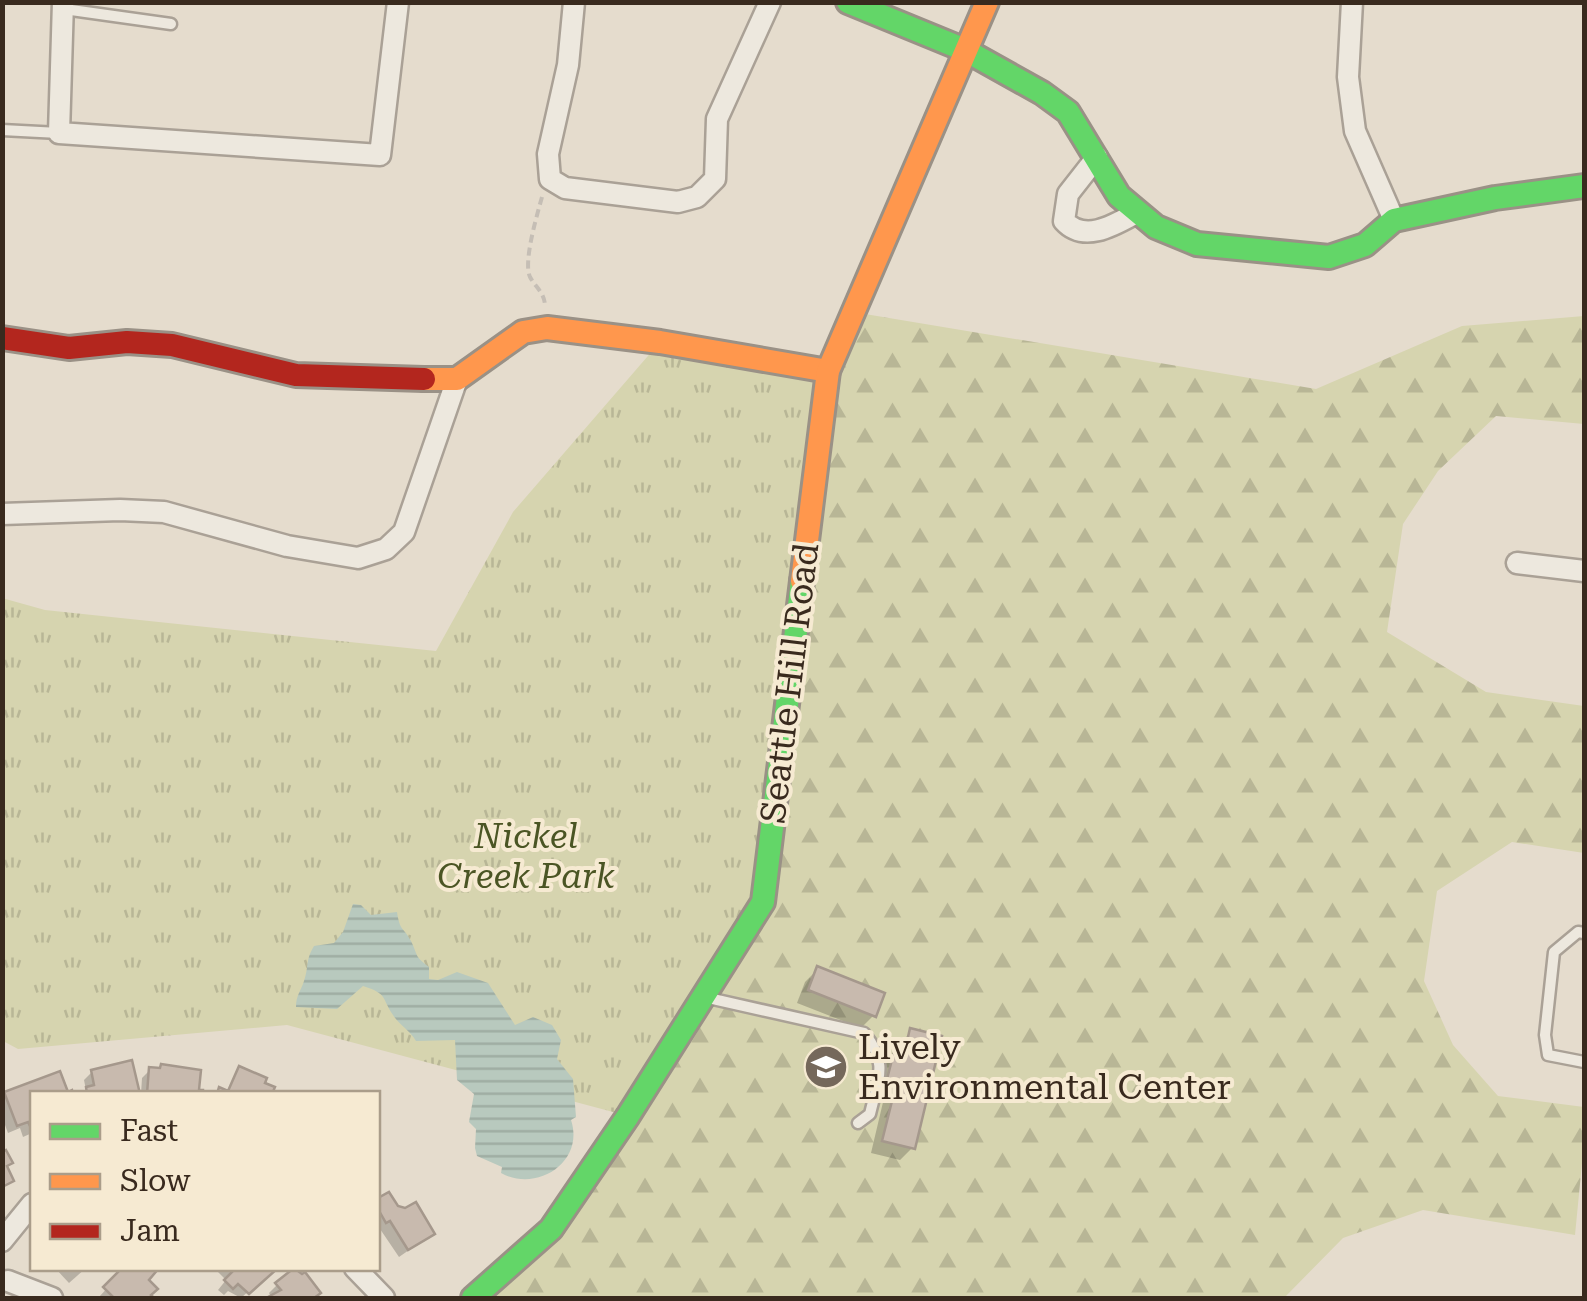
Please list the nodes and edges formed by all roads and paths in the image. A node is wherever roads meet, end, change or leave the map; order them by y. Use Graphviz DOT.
graph roads {
  1 [pos="398,2"];
  2 [pos="574,2"];
  3 [pos="770,2"];
  4 [pos="986,2"];
  5 [pos="1352,2"];
  6 [pos="853,4"];
  7 [pos="63,6"];
  8 [pos="170,24"];
  9 [pos="965,50"];
  10 [pos="2,130"];
  11 [pos="59,133"];
  12 [pos="1097,157"];
  13 [pos="550,179"];
  14 [pos="1584,186"];
  15 [pos="1138,212"];
  16 [pos="1394,220"];
  17 [pos="547,328"];
  18 [pos="2,338"];
  19 [pos="828,371"];
  20 [pos="457,379"];
  21 [pos="2,514"];
  22 [pos="1517,563"];
  23 [pos="1584,571"];
  24 [pos="1584,933"];
  25 [pos="704,996"];
  26 [pos="1584,1062"];
  27 [pos="858,1123"];
  28 [pos="30,1206"];
  29 [pos="2,1241"];
  30 [pos="358,1271"];
  31 [pos="8,1285"];
  32 [pos="52,1298"];
  33 [pos="384,1298"];
  34 [pos="473,1298"];
  1 -- 11 [label="street"];
  2 -- 13 [label="street"];
  3 -- 13 [label="street"];
  4 -- 9 [label="street, Seattle Hill Road"];
  5 -- 16 [label="street"];
  6 -- 9 [label="street"];
  7 -- 8 [label="lane"];
  7 -- 11 [label="street"];
  9 -- 12 [label="street"];
  9 -- 19 [label="street, Seattle Hill Road"];
  10 -- 11 [label="lane"];
  12 -- 15 [label="street"];
  12 -- 15 [label="street"];
  13 -- 17 [label="path"];
  14 -- 16 [label="street"];
  15 -- 16 [label="street"];
  17 -- 19 [label="street"];
  17 -- 20 [label="street"];
  18 -- 20 [label="street"];
  19 -- 25 [label="street, Seattle Hill Road"];
  20 -- 21 [label="street"];
  22 -- 23 [label="street"];
  24 -- 26 [label="lane"];
  25 -- 27 [label="lane"];
  25 -- 34 [label="street, Seattle Hill Road"];
  28 -- 29 [label="street"];
  30 -- 33 [label="street"];
  31 -- 32 [label="street"];
}
